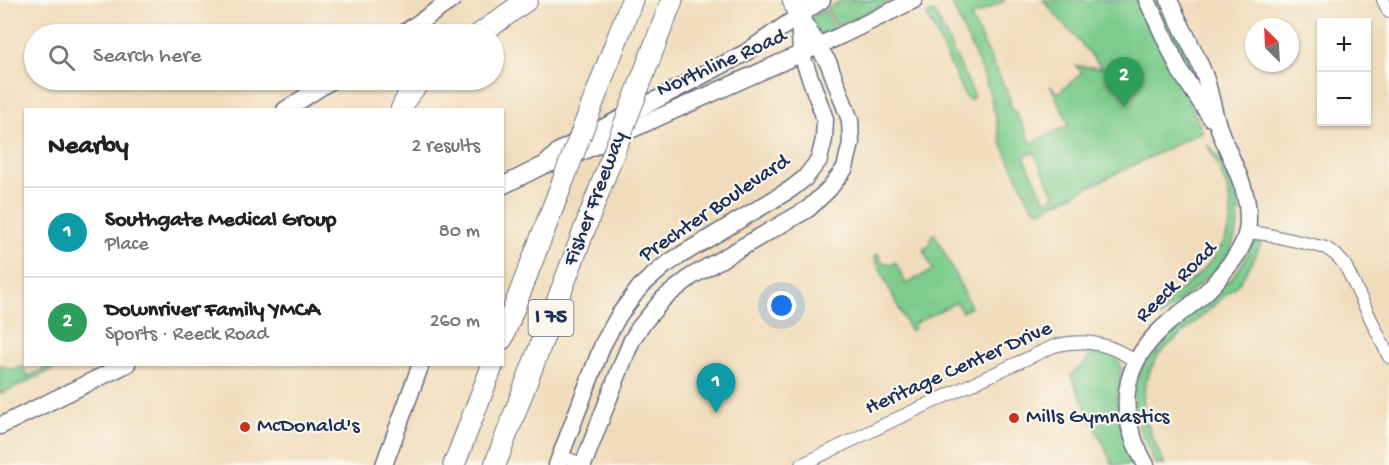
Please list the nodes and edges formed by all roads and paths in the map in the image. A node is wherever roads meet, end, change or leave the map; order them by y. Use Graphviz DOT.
graph roads {
  1 [pos="452,0"];
  2 [pos="527,0"];
  3 [pos="632,0"];
  4 [pos="672,0"];
  5 [pos="822,0"];
  6 [pos="914,0"];
  7 [pos="1147,0"];
  8 [pos="1169,0"];
  9 [pos="1383,0"];
  10 [pos="796,7"];
  11 [pos="1389,12"];
  12 [pos="417,24"];
  13 [pos="494,24"];
  14 [pos="817,46"];
  15 [pos="801,53"];
  16 [pos="316,90"];
  17 [pos="413,90"];
  18 [pos="288,108"];
  19 [pos="402,108"];
  20 [pos="1220,131"];
  21 [pos="546,164"];
  22 [pos="504,185"];
  23 [pos="752,213"];
  24 [pos="1246,232"];
  25 [pos="765,234"];
  26 [pos="619,315"];
  27 [pos="640,327"];
  28 [pos="504,334"];
  29 [pos="1389,357"];
  30 [pos="1136,363"];
  31 [pos="123,366"];
  32 [pos="421,366"];
  33 [pos="492,366"];
  34 [pos="0,426"];
  35 [pos="559,460"];
  36 [pos="384,465"];
  37 [pos="454,465"];
  38 [pos="495,465"];
  39 [pos="584,465"];
  40 [pos="801,465"];
  41 [pos="1146,465"];
  1 -- 12 [label="main road"];
  2 -- 13 [label="highway"];
  3 -- 28 [label="highway, Fisher Freeway / I 75, bridge"];
  4 -- 38 [label="highway, Fisher Freeway / I 75, bridge"];
  5 -- 10 [label="main road, Northline Road"];
  6 -- 14 [label="main road, Northline Road"];
  7 -- 20 [label="main road, Reeck Road"];
  8 -- 20 [label="main road, Reeck Road"];
  9 -- 11 [label="street"];
  10 -- 14 [label="main road, Prechter Boulevard"];
  10 -- 15 [label="main road, Prechter Boulevard"];
  10 -- 21 [label="main road, Northline Road"];
  14 -- 15 [label="main road, Northline Road"];
  14 -- 25 [label="main road, Prechter Boulevard"];
  15 -- 21 [label="main road, Northline Road"];
  15 -- 23 [label="main road, Prechter Boulevard"];
  16 -- 18 [label="main road"];
  17 -- 19 [label="highway"];
  20 -- 24 [label="main road, Reeck Road"];
  21 -- 22 [label="main road, Northline Road"];
  23 -- 25 [label="main road"];
  23 -- 26 [label="main road, Prechter Boulevard"];
  24 -- 29 [label="street"];
  24 -- 30 [label="main road, Reeck Road"];
  25 -- 27 [label="main road, Prechter Boulevard"];
  26 -- 27 [label="main road"];
  26 -- 35 [label="main road, Prechter Boulevard"];
  27 -- 39 [label="main road, Prechter Boulevard"];
  30 -- 40 [label="street, Heritage Center Drive"];
  30 -- 41 [label="main road, Reeck Road"];
  31 -- 34 [label="main road"];
  32 -- 36 [label="main road"];
  33 -- 37 [label="highway"];
  35 -- 39 [label="street"];
}
